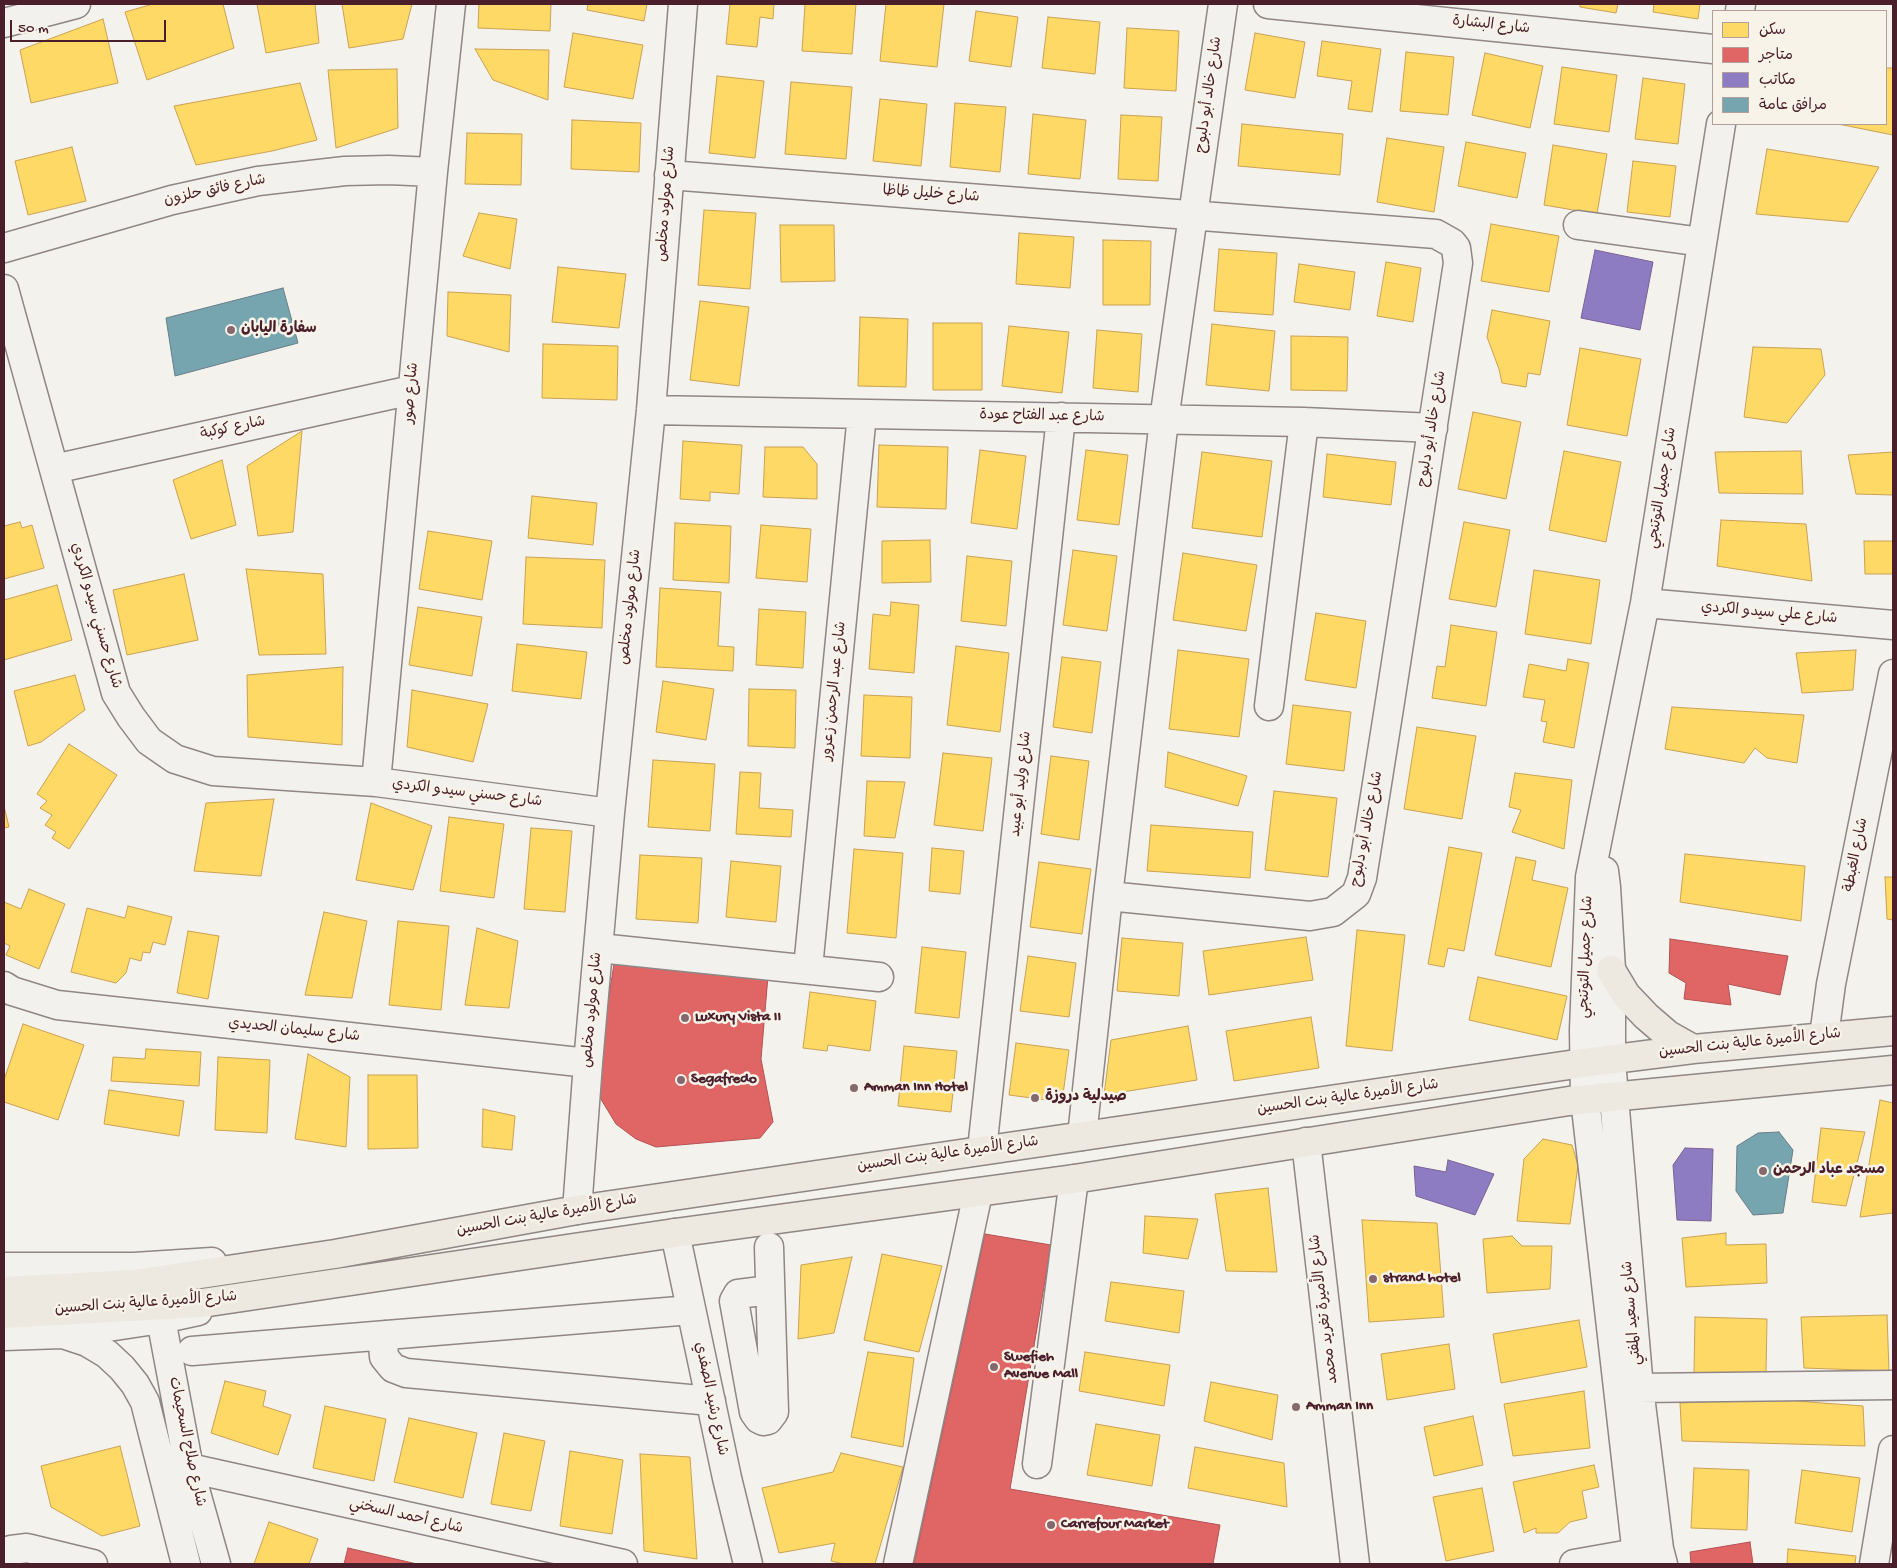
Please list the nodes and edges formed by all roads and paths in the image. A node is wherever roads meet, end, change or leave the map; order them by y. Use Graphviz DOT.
graph roads {
  1 [pos="76,4"];
  2 [pos="451,4"];
  3 [pos="683,4"];
  4 [pos="1223,4"];
  5 [pos="1268,4"];
  6 [pos="4,23"];
  7 [pos="1712,49"];
  8 [pos="1721,125"];
  9 [pos="433,172"];
  10 [pos="669,175"];
  11 [pos="1192,215"];
  12 [pos="1578,225"];
  13 [pos="1702,242"];
  14 [pos="4,248"];
  15 [pos="4,289"];
  16 [pos="412,390"];
  17 [pos="651,410"];
  18 [pos="862,414"];
  19 [pos="1061,417"];
  20 [pos="1164,420"];
  21 [pos="1304,422"];
  22 [pos="1433,428"];
  23 [pos="54,469"];
  24 [pos="1644,603"];
  25 [pos="1893,625"];
  26 [pos="1893,674"];
  27 [pos="1269,706"];
  28 [pos="376,782"];
  29 [pos="610,813"];
  30 [pos="1596,851"];
  31 [pos="1108,896"];
  32 [pos="599,948"];
  33 [pos="808,968"];
  34 [pos="1611,970"];
  35 [pos="879,977"];
  36 [pos="4,986"];
  37 [pos="1893,1031"];
  38 [pos="1824,1036"];
  39 [pos="1693,1049"];
  40 [pos="1611,1060"];
  41 [pos="588,1063"];
  42 [pos="1583,1063"];
  43 [pos="1893,1070"];
  44 [pos="1614,1096"];
  45 [pos="1585,1100"];
  46 [pos="1082,1136"];
  47 [pos="1306,1142"];
  48 [pos="982,1150"];
  49 [pos="1074,1179"];
  50 [pos="978,1193"];
  51 [pos="577,1210"];
  52 [pos="675,1233"];
  53 [pos="769,1247"];
  54 [pos="335,1254"];
  55 [pos="4,1267"];
  56 [pos="344,1282"];
  57 [pos="770,1290"];
  58 [pos="4,1291"];
  59 [pos="691,1310"];
  60 [pos="4,1314"];
  61 [pos="161,1319"];
  62 [pos="771,1327"];
  63 [pos="740,1332"];
  64 [pos="62,1334"];
  65 [pos="385,1335"];
  66 [pos="4,1336"];
  67 [pos="697,1338"];
  68 [pos="192,1351"];
  69 [pos="1893,1385"];
  70 [pos="1639,1388"];
  71 [pos="711,1401"];
  72 [pos="1893,1450"];
  73 [pos="1037,1464"];
  74 [pos="189,1468"];
  75 [pos="4,1557"];
  76 [pos="1649,1558"];
  77 [pos="93,1564"];
  78 [pos="186,1564"];
  79 [pos="216,1564"];
  80 [pos="623,1564"];
  81 [pos="748,1564"];
  82 [pos="898,1564"];
  83 [pos="1355,1564"];
  84 [pos="1574,1564"];
  85 [pos="1874,1564"];
  1 -- 6 [label="street"];
  2 -- 9 [label="street, شارع صور"];
  3 -- 10 [label="street, شارع مولود مخلص"];
  4 -- 11 [label="street, شارع خالد أبو دلبوح"];
  5 -- 7 [label="street, شارع البشارة"];
  8 -- 13 [label="street, شارع جميل التوتنجي"];
  9 -- 14 [label="street, شارع فائق حلزون"];
  9 -- 16 [label="street, شارع صور"];
  10 -- 11 [label="street, شارع خليل ظاظا"];
  10 -- 17 [label="street, شارع مولود مخلص"];
  11 -- 20 [label="street, شارع خالد أبو دلبوح"];
  11 -- 22 [label="street, شارع خالد أبو دلبوح"];
  12 -- 13 [label="street"];
  13 -- 24 [label="street, شارع جميل التوتنجي"];
  15 -- 23 [label="street, شارع حسني سيدو الكردي"];
  16 -- 23 [label="street, شارع كوكبة"];
  16 -- 28 [label="street, شارع صور"];
  17 -- 18 [label="street, شارع عبد الفتاح عودة"];
  17 -- 29 [label="street, شارع مولود مخلص"];
  18 -- 19 [label="street, شارع عبد الفتاح عودة"];
  18 -- 33 [label="street, شارع عبد الرحمن زعرور"];
  19 -- 20 [label="street, شارع عبد الفتاح عودة"];
  19 -- 48 [label="street, شارع وليد أبو عبيد"];
  20 -- 21 [label="street, شارع عبد الفتاح عودة"];
  20 -- 31 [label="street, شارع خالد أبو دلبوح"];
  21 -- 22 [label="street, شارع عبد الفتاح عودة"];
  21 -- 27 [label="street"];
  22 -- 31 [label="street, شارع خالد أبو دلبوح"];
  23 -- 28 [label="street, شارع حسني سيدو الكردي"];
  24 -- 25 [label="street, شارع علي سيدو الكردي"];
  24 -- 30 [label="street, شارع جميل التوتنجي"];
  26 -- 38 [label="street, شارع الغبطة"];
  28 -- 29 [label="street, شارع حسني سيدو الكردي"];
  29 -- 32 [label="street, شارع مولود مخلص"];
  30 -- 34 [label="street, شارع جميل التوتنجي"];
  30 -- 42 [label="street, شارع جميل التوتنجي"];
  31 -- 46 [label="street"];
  32 -- 33 [label="street"];
  32 -- 41 [label="street, شارع مولود مخلص"];
  33 -- 35 [label="street"];
  34 -- 39 [label="main road"];
  34 -- 40 [label="street, شارع جميل التوتنجي"];
  36 -- 41 [label="street, شارع سليمان الحديدي"];
  37 -- 38 [label="main road, شارع الأميرة عالية بنت الحسين"];
  38 -- 39 [label="main road, شارع الأميرة عالية بنت الحسين"];
  39 -- 40 [label="main road, شارع الأميرة عالية بنت الحسين"];
  40 -- 42 [label="main road, شارع الأميرة عالية بنت الحسين"];
  40 -- 44 [label="street, شارع سعيد المفتي"];
  41 -- 51 [label="street, شارع مولود مخلص"];
  42 -- 45 [label="street, شارع سعيد المفتي"];
  42 -- 46 [label="main road, شارع الأميرة عالية بنت الحسين"];
  43 -- 44 [label="main road, شارع الأميرة عالية بنت الحسين"];
  44 -- 45 [label="main road, شارع الأميرة عالية بنت الحسين"];
  44 -- 70 [label="street, شارع سعيد المفتي"];
  45 -- 47 [label="main road, شارع الأميرة عالية بنت الحسين"];
  45 -- 76 [label="street, شارع سعيد المفتي"];
  46 -- 48 [label="main road, شارع الأميرة عالية بنت الحسين"];
  47 -- 49 [label="main road, شارع الأميرة عالية بنت الحسين"];
  47 -- 83 [label="street, شارع الأميرة تغريد محمد"];
  48 -- 51 [label="main road, شارع الأميرة عالية بنت الحسين"];
  49 -- 50 [label="main road, شارع الأميرة عالية بنت الحسين"];
  49 -- 73 [label="street"];
  50 -- 52 [label="main road, شارع الأميرة عالية بنت الحسين"];
  50 -- 82 [label="street"];
  51 -- 54 [label="main road, شارع الأميرة عالية بنت الحسين"];
  52 -- 56 [label="main road, شارع الأميرة عالية بنت الحسين"];
  52 -- 59 [label="street, شارع رشيد الصفدي"];
  53 -- 57 [label="street"];
  54 -- 55 [label="street"];
  54 -- 58 [label="main road, شارع الأميرة عالية بنت الحسين"];
  56 -- 60 [label="main road, شارع الأميرة عالية بنت الحسين"];
  56 -- 61 [label="street"];
  57 -- 62 [label="street"];
  57 -- 63 [label="street"];
  59 -- 65 [label="street"];
  59 -- 67 [label="street, شارع رشيد الصفدي"];
  61 -- 64 [label="street"];
  61 -- 74 [label="street, شارع صلاح السحيمات"];
  62 -- 63 [label="street"];
  62 -- 63 [label="street"];
  63 -- 67 [label="street"];
  64 -- 66 [label="street"];
  64 -- 78 [label="street"];
  65 -- 68 [label="street"];
  65 -- 71 [label="street"];
  67 -- 71 [label="street, شارع رشيد الصفدي"];
  69 -- 70 [label="street"];
  70 -- 76 [label="street, شارع سعيد المفتي"];
  71 -- 81 [label="street, شارع رشيد الصفدي"];
  72 -- 85 [label="street"];
  74 -- 79 [label="street, شارع صلاح السحيمات"];
  74 -- 80 [label="street, شارع أحمد السخني"];
  75 -- 77 [label="street"];
  76 -- 84 [label="street"];
}
